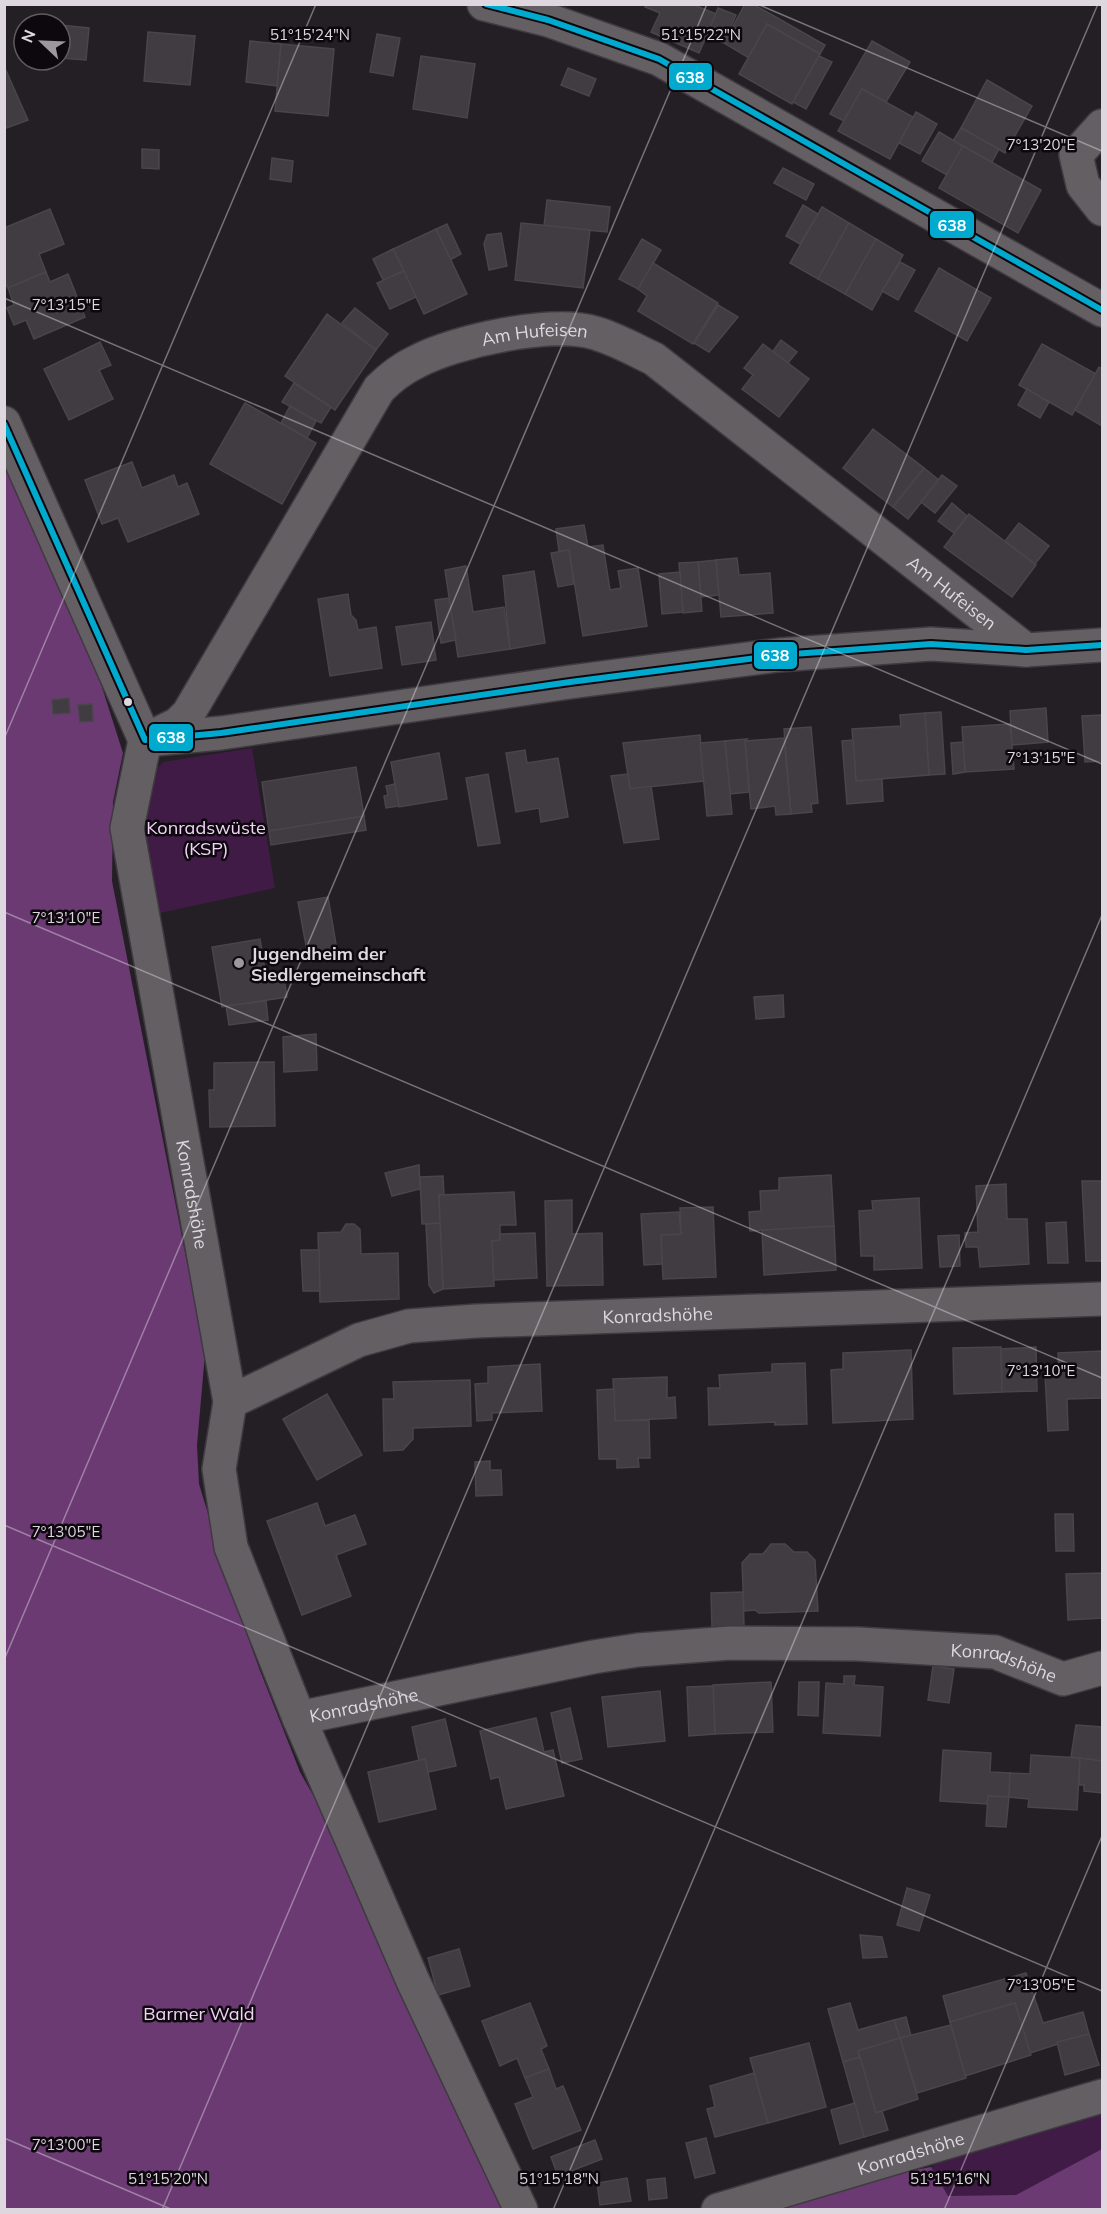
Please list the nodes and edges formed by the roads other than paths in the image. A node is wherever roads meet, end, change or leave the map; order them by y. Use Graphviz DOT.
graph roads {
  1 [pos="484,4"];
  2 [pos="1102,126"];
  3 [pos="1102,209"];
  4 [pos="1102,310"];
  5 [pos="4,423"];
  6 [pos="1102,645"];
  7 [pos="1026,650"];
  8 [pos="145,740"];
  9 [pos="1102,1299"];
  10 [pos="230,1402"];
  11 [pos="1102,1668"];
  12 [pos="299,1719"];
  13 [pos="1102,2096"];
  14 [pos="521,2210"];
  15 [pos="718,2210"];
  1 -- 4 [label="street"];
  2 -- 3 [label="street"];
  5 -- 8 [label="street"];
  6 -- 7 [label="street"];
  7 -- 8 [label="street"];
  7 -- 8 [label="street, Am Hufeisen"];
  8 -- 10 [label="street, Konradshöhe"];
  9 -- 10 [label="street, Konradshöhe"];
  10 -- 12 [label="street, Konradshöhe"];
  11 -- 12 [label="street, Konradshöhe"];
  12 -- 14 [label="street, Konradshöhe"];
  13 -- 15 [label="street, Konradshöhe"];
}
